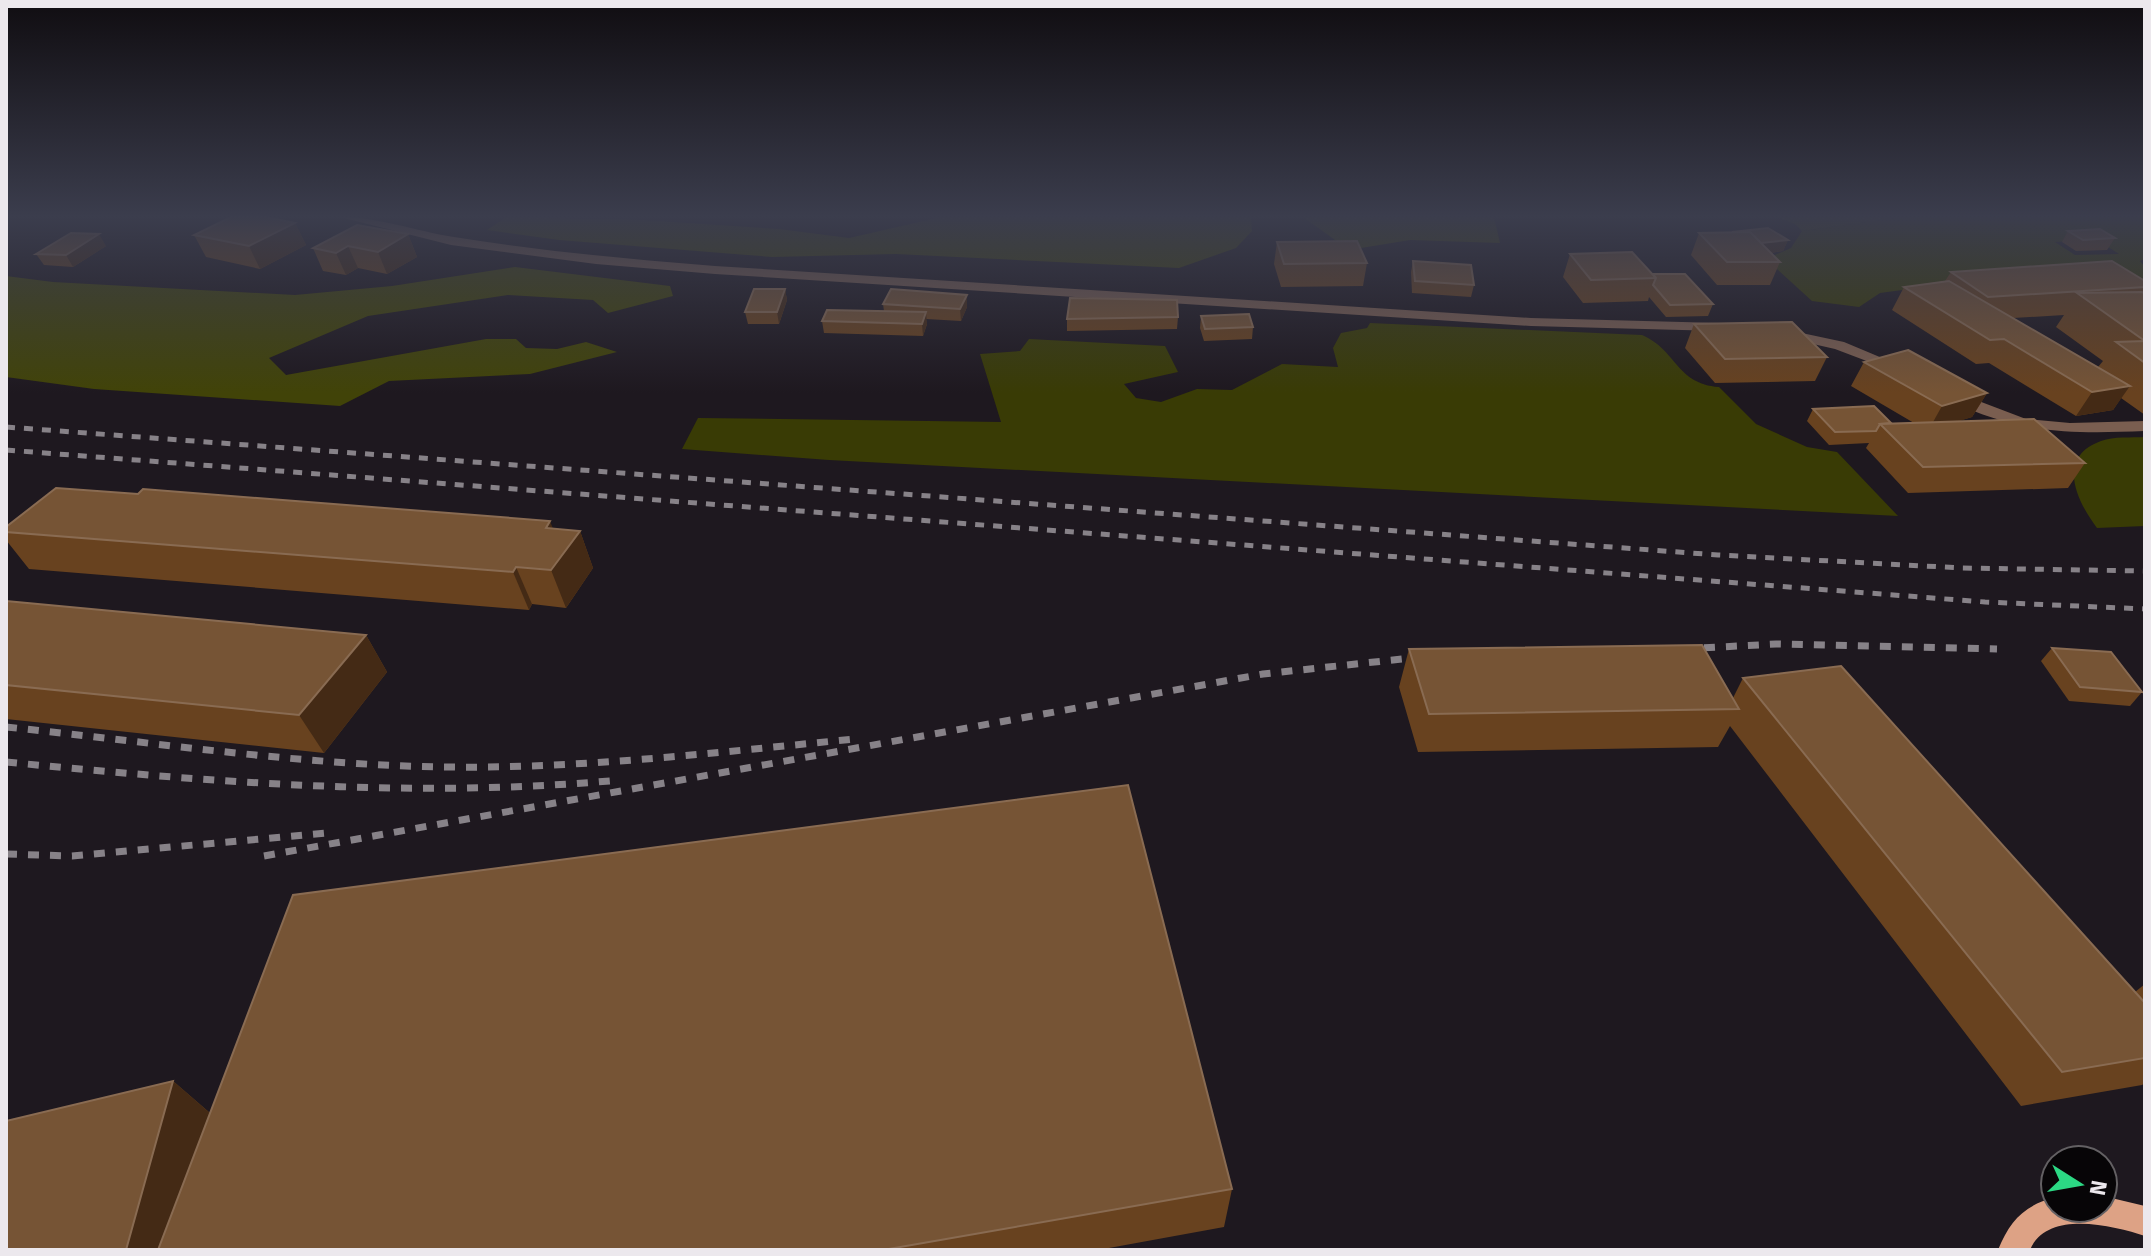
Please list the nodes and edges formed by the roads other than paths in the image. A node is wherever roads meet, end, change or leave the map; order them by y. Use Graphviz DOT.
graph roads {
  1 [pos="803,276"];
  2 [pos="1739,328"];
  3 [pos="1768,330"];
  4 [pos="1912,375"];
  5 [pos="1937,387"];
  6 [pos="2145,426"];
  7 [pos="2141,1217"];
  8 [pos="2010,1248"];
  1 -- 2 [label="street"];
  3 -- 4 [label="street"];
  5 -- 6 [label="street"];
  7 -- 8 [label="main road"];
}
